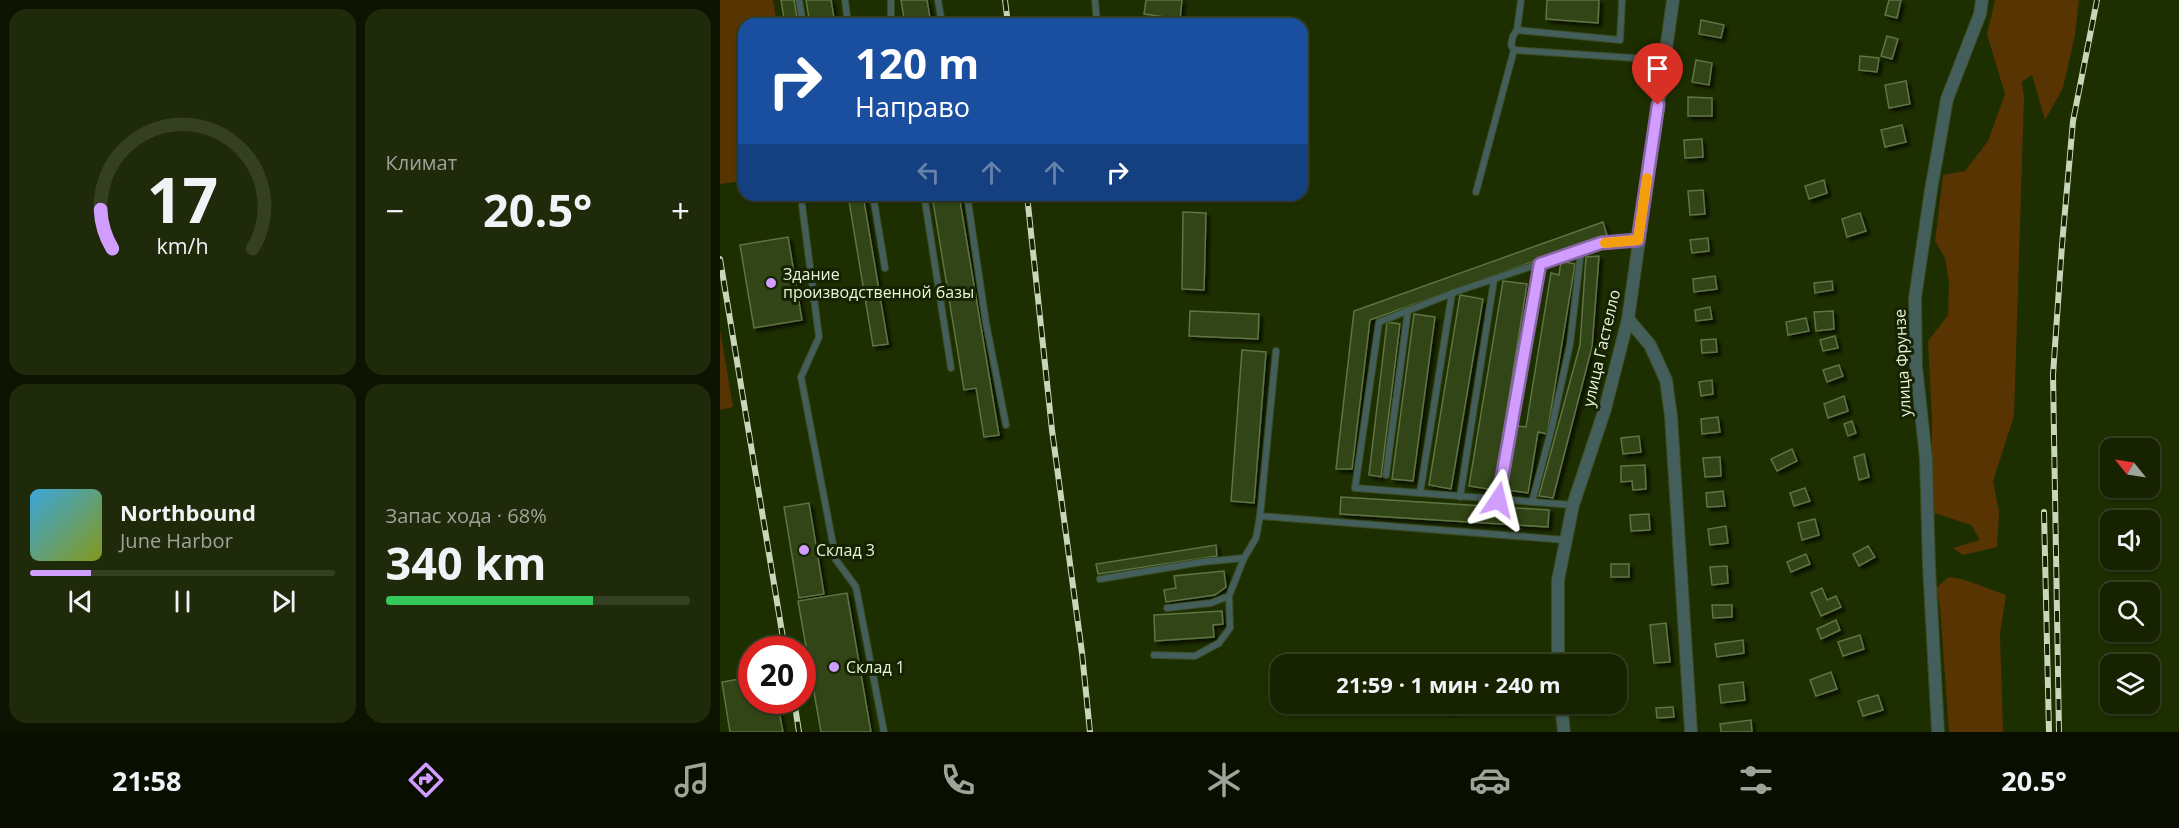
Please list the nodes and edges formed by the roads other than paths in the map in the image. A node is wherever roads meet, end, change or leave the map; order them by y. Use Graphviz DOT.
graph roads {
  1 [pos="799,0"];
  2 [pos="845,0"];
  3 [pos="891,0"];
  4 [pos="938,0"];
  5 [pos="1095,0"];
  6 [pos="1521,0"];
  7 [pos="1622,0"];
  8 [pos="1672,0"];
  9 [pos="1982,0"];
  10 [pos="802,18"];
  11 [pos="847,18"];
  12 [pos="891,18"];
  13 [pos="941,18"];
  14 [pos="1096,18"];
  15 [pos="1517,30"];
  16 [pos="1514,50"];
  17 [pos="1664,60"];
  18 [pos="1476,192"];
  19 [pos="874,201"];
  20 [pos="925,201"];
  21 [pos="968,201"];
  22 [pos="802,205"];
  23 [pos="1638,240"];
  24 [pos="1581,250"];
  25 [pos="1540,264"];
  26 [pos="885,268"];
  27 [pos="1494,280"];
  28 [pos="1452,293"];
  29 [pos="1408,310"];
  30 [pos="1628,319"];
  31 [pos="1276,351"];
  32 [pos="951,368"];
  33 [pos="1006,425"];
  34 [pos="1386,475"];
  35 [pos="1420,493"];
  36 [pos="1460,497"];
  37 [pos="1498,500"];
  38 [pos="1532,502"];
  39 [pos="1573,506"];
  40 [pos="1260,516"];
  41 [pos="1566,540"];
  42 [pos="1244,558"];
  43 [pos="1100,579"];
  44 [pos="1229,596"];
  45 [pos="1167,608"];
  46 [pos="1558,654"];
  47 [pos="1154,655"];
  48 [pos="1562,714"];
  49 [pos="884,732"];
  50 [pos="1564,732"];
  51 [pos="1691,732"];
  52 [pos="1938,732"];
  1 -- 10 [label="lane"];
  2 -- 11 [label="lane"];
  3 -- 12 [label="lane"];
  4 -- 13 [label="lane"];
  5 -- 14 [label="lane"];
  6 -- 15 [label="lane"];
  7 -- 15 [label="lane"];
  8 -- 17 [label="street, улица Гастелло"];
  9 -- 52 [label="street, улица Фрунзе"];
  15 -- 16 [label="lane"];
  16 -- 17 [label="lane"];
  16 -- 18 [label="lane"];
  17 -- 23 [label="street, улица Гастелло"];
  19 -- 26 [label="lane"];
  20 -- 32 [label="lane"];
  21 -- 33 [label="lane"];
  22 -- 49 [label="lane"];
  23 -- 24 [label="lane"];
  23 -- 30 [label="street, улица Гастелло"];
  24 -- 25 [label="lane"];
  24 -- 38 [label="lane"];
  25 -- 27 [label="lane"];
  25 -- 37 [label="lane"];
  27 -- 28 [label="lane"];
  27 -- 36 [label="lane"];
  28 -- 29 [label="lane"];
  28 -- 35 [label="lane"];
  29 -- 34 [label="lane"];
  29 -- 35 [label="lane"];
  30 -- 39 [label="street, улица Гастелло"];
  30 -- 51 [label="street"];
  31 -- 40 [label="lane"];
  35 -- 36 [label="lane"];
  36 -- 37 [label="lane"];
  37 -- 38 [label="lane"];
  38 -- 39 [label="lane"];
  39 -- 41 [label="street, улица Гастелло"];
  40 -- 41 [label="lane"];
  40 -- 42 [label="lane"];
  41 -- 46 [label="street, улица Гастелло"];
  42 -- 43 [label="lane"];
  42 -- 44 [label="lane"];
  44 -- 45 [label="lane"];
  44 -- 47 [label="lane"];
  48 -- 50 [label="street"];
}
